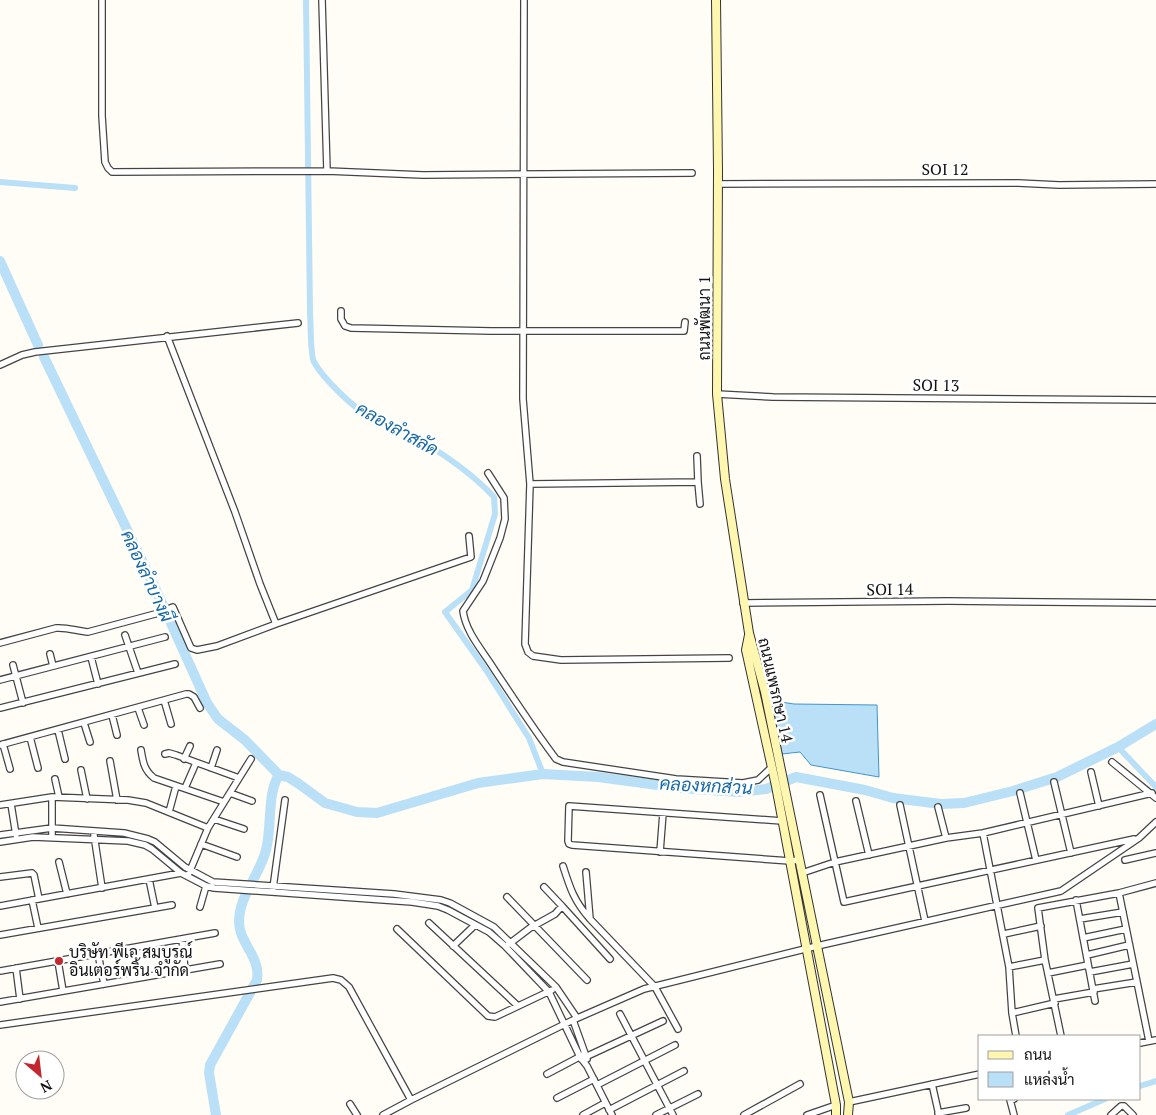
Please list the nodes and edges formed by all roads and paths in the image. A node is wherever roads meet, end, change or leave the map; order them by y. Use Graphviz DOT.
graph roads {
  1 [pos="102,0"];
  2 [pos="322,0"];
  3 [pos="524,0"];
  4 [pos="716,0"];
  5 [pos="327,171"];
  6 [pos="692,173"];
  7 [pos="524,174"];
  8 [pos="718,184"];
  9 [pos="1156,184"];
  10 [pos="341,311"];
  11 [pos="685,322"];
  12 [pos="298,323"];
  13 [pos="523,331"];
  14 [pos="167,336"];
  15 [pos="0,365"];
  16 [pos="717,394"];
  17 [pos="1156,400"];
  18 [pos="697,456"];
  19 [pos="488,473"];
  20 [pos="698,482"];
  21 [pos="530,484"];
  22 [pos="700,504"];
  23 [pos="469,536"];
  24 [pos="743,603"];
  25 [pos="1156,604"];
  26 [pos="276,624"];
  27 [pos="749,633"];
  28 [pos="125,636"];
  29 [pos="165,638"];
  30 [pos="0,643"];
  31 [pos="129,647"];
  32 [pos="50,654"];
  33 [pos="91,657"];
  34 [pos="729,658"];
  35 [pos="175,664"];
  36 [pos="13,665"];
  37 [pos="53,666"];
  38 [pos="138,674"];
  39 [pos="16,676"];
  40 [pos="0,680"];
  41 [pos="98,684"];
  42 [pos="164,700"];
  43 [pos="23,703"];
  44 [pos="0,708"];
  45 [pos="138,708"];
  46 [pos="200,708"];
  47 [pos="112,715"];
  48 [pos="84,723"];
  49 [pos="171,724"];
  50 [pos="144,725"];
  51 [pos="58,730"];
  52 [pos="117,735"];
  53 [pos="30,737"];
  54 [pos="90,742"];
  55 [pos="2,744"];
  56 [pos="190,746"];
  57 [pos="141,750"];
  58 [pos="217,750"];
  59 [pos="166,754"];
  60 [pos="65,759"];
  61 [pos="184,759"];
  62 [pos="251,759"];
  63 [pos="110,762"];
  64 [pos="1112,762"];
  65 [pos="196,763"];
  66 [pos="38,768"];
  67 [pos="211,768"];
  68 [pos="10,769"];
  69 [pos="81,770"];
  70 [pos="775,770"];
  71 [pos="1091,772"];
  72 [pos="239,778"];
  73 [pos="54,780"];
  74 [pos="1054,782"];
  75 [pos="176,786"];
  76 [pos="186,788"];
  77 [pos="230,793"];
  78 [pos="1020,793"];
  79 [pos="820,795"];
  80 [pos="1154,796"];
  81 [pos="52,797"];
  82 [pos="59,797"];
  83 [pos="87,799"];
  84 [pos="117,800"];
  85 [pos="285,800"];
  86 [pos="252,801"];
  87 [pos="856,801"];
  88 [pos="224,802"];
  89 [pos="11,804"];
  90 [pos="0,805"];
  91 [pos="900,805"];
  92 [pos="1099,806"];
  93 [pos="938,807"];
  94 [pos="170,812"];
  95 [pos="663,813"];
  96 [pos="1062,815"];
  97 [pos="214,819"];
  98 [pos="782,821"];
  99 [pos="1156,822"];
  100 [pos="1027,823"];
  101 [pos="52,828"];
  102 [pos="208,828"];
  103 [pos="244,829"];
  104 [pos="94,831"];
  105 [pos="16,832"];
  106 [pos="983,833"];
  107 [pos="0,835"];
  108 [pos="52,837"];
  109 [pos="94,838"];
  110 [pos="946,838"];
  111 [pos="1139,838"];
  112 [pos="17,839"];
  113 [pos="0,842"];
  114 [pos="201,844"];
  115 [pos="908,846"];
  116 [pos="660,852"];
  117 [pos="1072,853"];
  118 [pos="1156,853"];
  119 [pos="869,855"];
  120 [pos="237,856"];
  121 [pos="800,860"];
  122 [pos="1036,860"];
  123 [pos="1125,860"];
  124 [pos="790,861"];
  125 [pos="59,862"];
  126 [pos="835,862"];
  127 [pos="563,866"];
  128 [pos="991,869"];
  129 [pos="190,870"];
  130 [pos="586,872"];
  131 [pos="181,873"];
  132 [pos="802,873"];
  133 [pos="0,877"];
  134 [pos="188,877"];
  135 [pos="149,879"];
  136 [pos="1156,883"];
  137 [pos="273,885"];
  138 [pos="917,885"];
  139 [pos="206,886"];
  140 [pos="544,887"];
  141 [pos="102,888"];
  142 [pos="349,890"];
  143 [pos="272,892"];
  144 [pos="1119,893"];
  145 [pos="67,894"];
  146 [pos="349,897"];
  147 [pos="507,897"];
  148 [pos="413,899"];
  149 [pos="35,900"];
  150 [pos="1076,900"];
  151 [pos="172,904"];
  152 [pos="997,905"];
  153 [pos="0,906"];
  154 [pos="562,906"];
  155 [pos="200,907"];
  156 [pos="155,908"];
  157 [pos="1123,912"];
  158 [pos="590,919"];
  159 [pos="1080,919"];
  160 [pos="925,921"];
  161 [pos="429,923"];
  162 [pos="475,925"];
  163 [pos="535,925"];
  164 [pos="1041,926"];
  165 [pos="38,928"];
  166 [pos="397,929"];
  167 [pos="1126,929"];
  168 [pos="215,933"];
  169 [pos="1004,934"];
  170 [pos="0,935"];
  171 [pos="1083,938"];
  172 [pos="182,939"];
  173 [pos="508,945"];
  174 [pos="1129,945"];
  175 [pos="453,946"];
  176 [pos="817,946"];
  177 [pos="806,949"];
  178 [pos="98,954"];
  179 [pos="1086,955"];
  180 [pos="610,959"];
  181 [pos="1046,960"];
  182 [pos="58,961"];
  183 [pos="220,964"];
  184 [pos="1133,964"];
  185 [pos="1088,965"];
  186 [pos="1009,967"];
  187 [pos="16,968"];
  188 [pos="185,970"];
  189 [pos="0,971"];
  190 [pos="1090,972"];
  191 [pos="1048,973"];
  192 [pos="587,980"];
  193 [pos="1137,982"];
  194 [pos="104,984"];
  195 [pos="655,987"];
  196 [pos="556,988"];
  197 [pos="63,991"];
  198 [pos="1093,991"];
  199 [pos="549,992"];
  200 [pos="20,999"];
  201 [pos="1054,1001"];
  202 [pos="1095,1001"];
  203 [pos="0,1002"];
  204 [pos="518,1006"];
  205 [pos="1012,1013"];
  206 [pos="620,1014"];
  207 [pos="575,1019"];
  208 [pos="663,1021"];
  209 [pos="0,1024"];
  210 [pos="565,1024"];
  211 [pos="678,1029"];
  212 [pos="1016,1035"];
  213 [pos="1061,1035"];
  214 [pos="632,1036"];
  215 [pos="1156,1040"];
  216 [pos="1149,1041"];
  217 [pos="1141,1043"];
  218 [pos="675,1045"];
  219 [pos="584,1056"];
  220 [pos="645,1060"];
  221 [pos="684,1071"];
  222 [pos="547,1074"];
  223 [pos="978,1074"];
  224 [pos="596,1082"];
  225 [pos="800,1084"];
  226 [pos="932,1084"];
  227 [pos="658,1085"];
  228 [pos="846,1089"];
  229 [pos="833,1092"];
  230 [pos="698,1094"];
  231 [pos="557,1098"];
  232 [pos="411,1100"];
  233 [pos="1010,1100"];
  234 [pos="849,1102"];
  235 [pos="605,1103"];
  236 [pos="350,1104"];
  237 [pos="836,1105"];
  238 [pos="670,1108"];
  239 [pos="966,1108"];
  240 [pos="610,1112"];
  241 [pos="938,1114"];
  242 [pos="357,1115"];
  243 [pos="384,1115"];
  244 [pos="583,1115"];
  245 [pos="656,1115"];
  246 [pos="673,1115"];
  247 [pos="744,1115"];
  248 [pos="807,1115"];
  249 [pos="836,1115"];
  250 [pos="849,1115"];
  251 [pos="1014,1115"];
  252 [pos="1111,1115"];
  253 [pos="1134,1115"];
  1 -- 5 [label="street"];
  2 -- 5 [label="street"];
  3 -- 7 [label="street"];
  4 -- 8 [label="main road, ถนนพัฒนา 1"];
  5 -- 7 [label="street"];
  6 -- 7 [label="street"];
  7 -- 13 [label="street"];
  8 -- 9 [label="street, SOI 12"];
  8 -- 16 [label="main road, ถนนพัฒนา 1"];
  10 -- 13 [label="street"];
  11 -- 13 [label="street"];
  12 -- 14 [label="street"];
  13 -- 21 [label="street"];
  14 -- 15 [label="street"];
  14 -- 26 [label="street"];
  16 -- 17 [label="street, SOI 13"];
  16 -- 24 [label="main road, ถนนพัฒนา 1"];
  18 -- 20 [label="street"];
  19 -- 70 [label="street"];
  20 -- 21 [label="street"];
  20 -- 22 [label="street"];
  21 -- 34 [label="street"];
  23 -- 26 [label="street"];
  24 -- 25 [label="street, SOI 14"];
  24 -- 27 [label="main road, ถนนพัฒนา 1"];
  26 -- 30 [label="street"];
  27 -- 70 [label="main road, ถนนแพรกษา 14"];
  28 -- 31 [label="street"];
  29 -- 31 [label="street"];
  31 -- 33 [label="street"];
  31 -- 38 [label="street"];
  32 -- 37 [label="street"];
  33 -- 37 [label="street"];
  33 -- 41 [label="street"];
  35 -- 38 [label="street"];
  36 -- 39 [label="street"];
  37 -- 39 [label="street"];
  38 -- 41 [label="street"];
  39 -- 40 [label="street"];
  39 -- 43 [label="street"];
  41 -- 43 [label="street"];
  42 -- 45 [label="street"];
  42 -- 46 [label="street"];
  42 -- 49 [label="street"];
  43 -- 44 [label="street"];
  45 -- 47 [label="street"];
  45 -- 50 [label="street"];
  47 -- 48 [label="street"];
  47 -- 52 [label="street"];
  48 -- 51 [label="street"];
  48 -- 54 [label="street"];
  51 -- 53 [label="street"];
  51 -- 60 [label="street"];
  53 -- 55 [label="street"];
  53 -- 66 [label="street"];
  55 -- 68 [label="street"];
  56 -- 61 [label="street"];
  57 -- 75 [label="street"];
  58 -- 67 [label="street"];
  59 -- 61 [label="street"];
  61 -- 65 [label="street"];
  62 -- 72 [label="street"];
  63 -- 84 [label="street"];
  64 -- 80 [label="street"];
  65 -- 67 [label="street"];
  65 -- 76 [label="street"];
  67 -- 72 [label="street"];
  69 -- 83 [label="street"];
  70 -- 98 [label="main road, ถนนแพรกษา 14"];
  70 -- 121 [label="main road, ถนนแพรกษา 14"];
  71 -- 92 [label="street"];
  72 -- 77 [label="street"];
  73 -- 82 [label="street"];
  74 -- 96 [label="street"];
  75 -- 76 [label="street"];
  75 -- 94 [label="street"];
  76 -- 88 [label="street"];
  77 -- 86 [label="street"];
  77 -- 88 [label="street"];
  78 -- 100 [label="street"];
  79 -- 126 [label="street"];
  80 -- 92 [label="street"];
  81 -- 82 [label="street"];
  81 -- 89 [label="street"];
  81 -- 101 [label="street"];
  82 -- 83 [label="street"];
  83 -- 84 [label="street"];
  84 -- 94 [label="street"];
  85 -- 137 [label="street"];
  87 -- 119 [label="street"];
  88 -- 97 [label="street"];
  89 -- 90 [label="street"];
  89 -- 105 [label="street"];
  91 -- 115 [label="street"];
  92 -- 96 [label="street"];
  93 -- 110 [label="street"];
  94 -- 102 [label="street"];
  95 -- 98 [label="street"];
  95 -- 116 [label="street"];
  95 -- 116 [label="street"];
  96 -- 100 [label="street"];
  96 -- 117 [label="street"];
  97 -- 102 [label="street"];
  97 -- 103 [label="street"];
  98 -- 124 [label="main road, ถนนแพรกษา 14"];
  99 -- 111 [label="street"];
  100 -- 106 [label="street"];
  100 -- 122 [label="street"];
  101 -- 104 [label="street"];
  101 -- 105 [label="street"];
  101 -- 108 [label="street"];
  102 -- 114 [label="street"];
  104 -- 109 [label="street"];
  104 -- 129 [label="street"];
  105 -- 107 [label="street"];
  105 -- 112 [label="street"];
  106 -- 110 [label="street"];
  106 -- 128 [label="street"];
  108 -- 109 [label="street"];
  108 -- 112 [label="street"];
  109 -- 131 [label="street"];
  109 -- 141 [label="street"];
  110 -- 115 [label="street"];
  111 -- 117 [label="street"];
  111 -- 152 [label="street"];
  112 -- 113 [label="street"];
  114 -- 120 [label="street"];
  114 -- 129 [label="street"];
  115 -- 119 [label="street"];
  115 -- 138 [label="street"];
  116 -- 124 [label="street"];
  117 -- 122 [label="street"];
  118 -- 123 [label="street"];
  119 -- 126 [label="street"];
  121 -- 124 [label="street"];
  121 -- 132 [label="main road, ถนนแพรกษา 14"];
  122 -- 128 [label="street"];
  124 -- 177 [label="main road, ถนนแพรกษา 14"];
  125 -- 145 [label="street"];
  126 -- 132 [label="street"];
  126 -- 138 [label="street"];
  127 -- 158 [label="street"];
  128 -- 138 [label="street"];
  128 -- 152 [label="street"];
  129 -- 134 [label="street"];
  129 -- 137 [label="street"];
  130 -- 158 [label="street"];
  131 -- 134 [label="street"];
  131 -- 135 [label="street"];
  132 -- 176 [label="main road, ถนนแพรกษา 14"];
  133 -- 149 [label="street"];
  134 -- 139 [label="street"];
  135 -- 141 [label="street"];
  135 -- 156 [label="street"];
  136 -- 144 [label="street"];
  137 -- 142 [label="street"];
  137 -- 143 [label="street"];
  138 -- 160 [label="street"];
  139 -- 143 [label="street"];
  139 -- 155 [label="street"];
  140 -- 154 [label="street"];
  141 -- 145 [label="street"];
  142 -- 146 [label="street"];
  142 -- 148 [label="street"];
  143 -- 146 [label="street"];
  144 -- 150 [label="street"];
  144 -- 157 [label="street"];
  145 -- 149 [label="street"];
  146 -- 148 [label="street"];
  147 -- 163 [label="street"];
  148 -- 162 [label="street"];
  148 -- 173 [label="street"];
  149 -- 153 [label="street"];
  149 -- 165 [label="street"];
  150 -- 159 [label="street"];
  150 -- 164 [label="street"];
  151 -- 156 [label="street"];
  152 -- 160 [label="street"];
  152 -- 169 [label="street"];
  154 -- 163 [label="street"];
  154 -- 180 [label="street"];
  156 -- 165 [label="street"];
  157 -- 159 [label="street"];
  157 -- 167 [label="street"];
  158 -- 195 [label="street"];
  159 -- 171 [label="street"];
  160 -- 176 [label="street"];
  161 -- 175 [label="street"];
  162 -- 173 [label="street"];
  162 -- 175 [label="street"];
  163 -- 173 [label="street"];
  163 -- 192 [label="street"];
  164 -- 169 [label="street"];
  164 -- 181 [label="street"];
  165 -- 170 [label="street"];
  166 -- 204 [label="street"];
  167 -- 171 [label="street"];
  167 -- 174 [label="street"];
  168 -- 172 [label="street"];
  169 -- 186 [label="street"];
  171 -- 179 [label="street"];
  172 -- 178 [label="street"];
  172 -- 188 [label="street"];
  173 -- 196 [label="street"];
  173 -- 199 [label="street"];
  174 -- 179 [label="street"];
  174 -- 184 [label="street"];
  175 -- 204 [label="street"];
  176 -- 177 [label="street"];
  176 -- 228 [label="main road, ถนนแพรกษา 14"];
  177 -- 195 [label="street"];
  177 -- 229 [label="main road, ถนนแพรกษา 14"];
  178 -- 182 [label="street"];
  178 -- 194 [label="street"];
  179 -- 185 [label="street"];
  181 -- 186 [label="street"];
  181 -- 191 [label="street"];
  182 -- 187 [label="street"];
  182 -- 197 [label="street"];
  183 -- 188 [label="street"];
  184 -- 190 [label="street"];
  184 -- 193 [label="street"];
  185 -- 190 [label="street"];
  185 -- 191 [label="street"];
  186 -- 205 [label="street"];
  187 -- 189 [label="street"];
  187 -- 200 [label="street"];
  188 -- 194 [label="street"];
  190 -- 198 [label="street"];
  191 -- 201 [label="street"];
  193 -- 198 [label="street"];
  193 -- 216 [label="street"];
  194 -- 197 [label="street"];
  195 -- 207 [label="street"];
  195 -- 211 [label="street"];
  196 -- 199 [label="street"];
  196 -- 207 [label="street"];
  197 -- 200 [label="street"];
  198 -- 201 [label="street"];
  198 -- 202 [label="street"];
  199 -- 204 [label="street"];
  199 -- 210 [label="street"];
  200 -- 203 [label="street"];
  201 -- 205 [label="street"];
  201 -- 213 [label="street"];
  205 -- 212 [label="street"];
  206 -- 214 [label="street"];
  207 -- 210 [label="street"];
  207 -- 219 [label="street"];
  208 -- 214 [label="street"];
  209 -- 232 [label="street"];
  210 -- 219 [label="street"];
  210 -- 232 [label="street"];
  214 -- 219 [label="street"];
  214 -- 220 [label="street"];
  215 -- 216 [label="street"];
  216 -- 217 [label="street"];
  218 -- 220 [label="street"];
  219 -- 222 [label="street"];
  219 -- 224 [label="street"];
  220 -- 224 [label="street"];
  220 -- 227 [label="street"];
  221 -- 227 [label="street"];
  223 -- 226 [label="street"];
  224 -- 231 [label="street"];
  224 -- 235 [label="street"];
  225 -- 247 [label="street"];
  226 -- 234 [label="street"];
  226 -- 241 [label="street"];
  227 -- 238 [label="street"];
  227 -- 240 [label="street"];
  228 -- 229 [label="main road"];
  228 -- 234 [label="main road, ถนนแพรกษา 14"];
  229 -- 237 [label="main road, ถนนแพรกษา 14"];
  230 -- 238 [label="street"];
  232 -- 243 [label="street"];
  233 -- 251 [label="street"];
  234 -- 250 [label="main road, ถนนแพรกษา 14"];
  235 -- 240 [label="street"];
  235 -- 244 [label="street"];
  236 -- 242 [label="street"];
  237 -- 248 [label="street"];
  237 -- 249 [label="main road, ถนนแพรกษา 14"];
  238 -- 245 [label="street"];
  238 -- 246 [label="street"];
  239 -- 241 [label="street"];
  252 -- 253 [label="street"];
}
